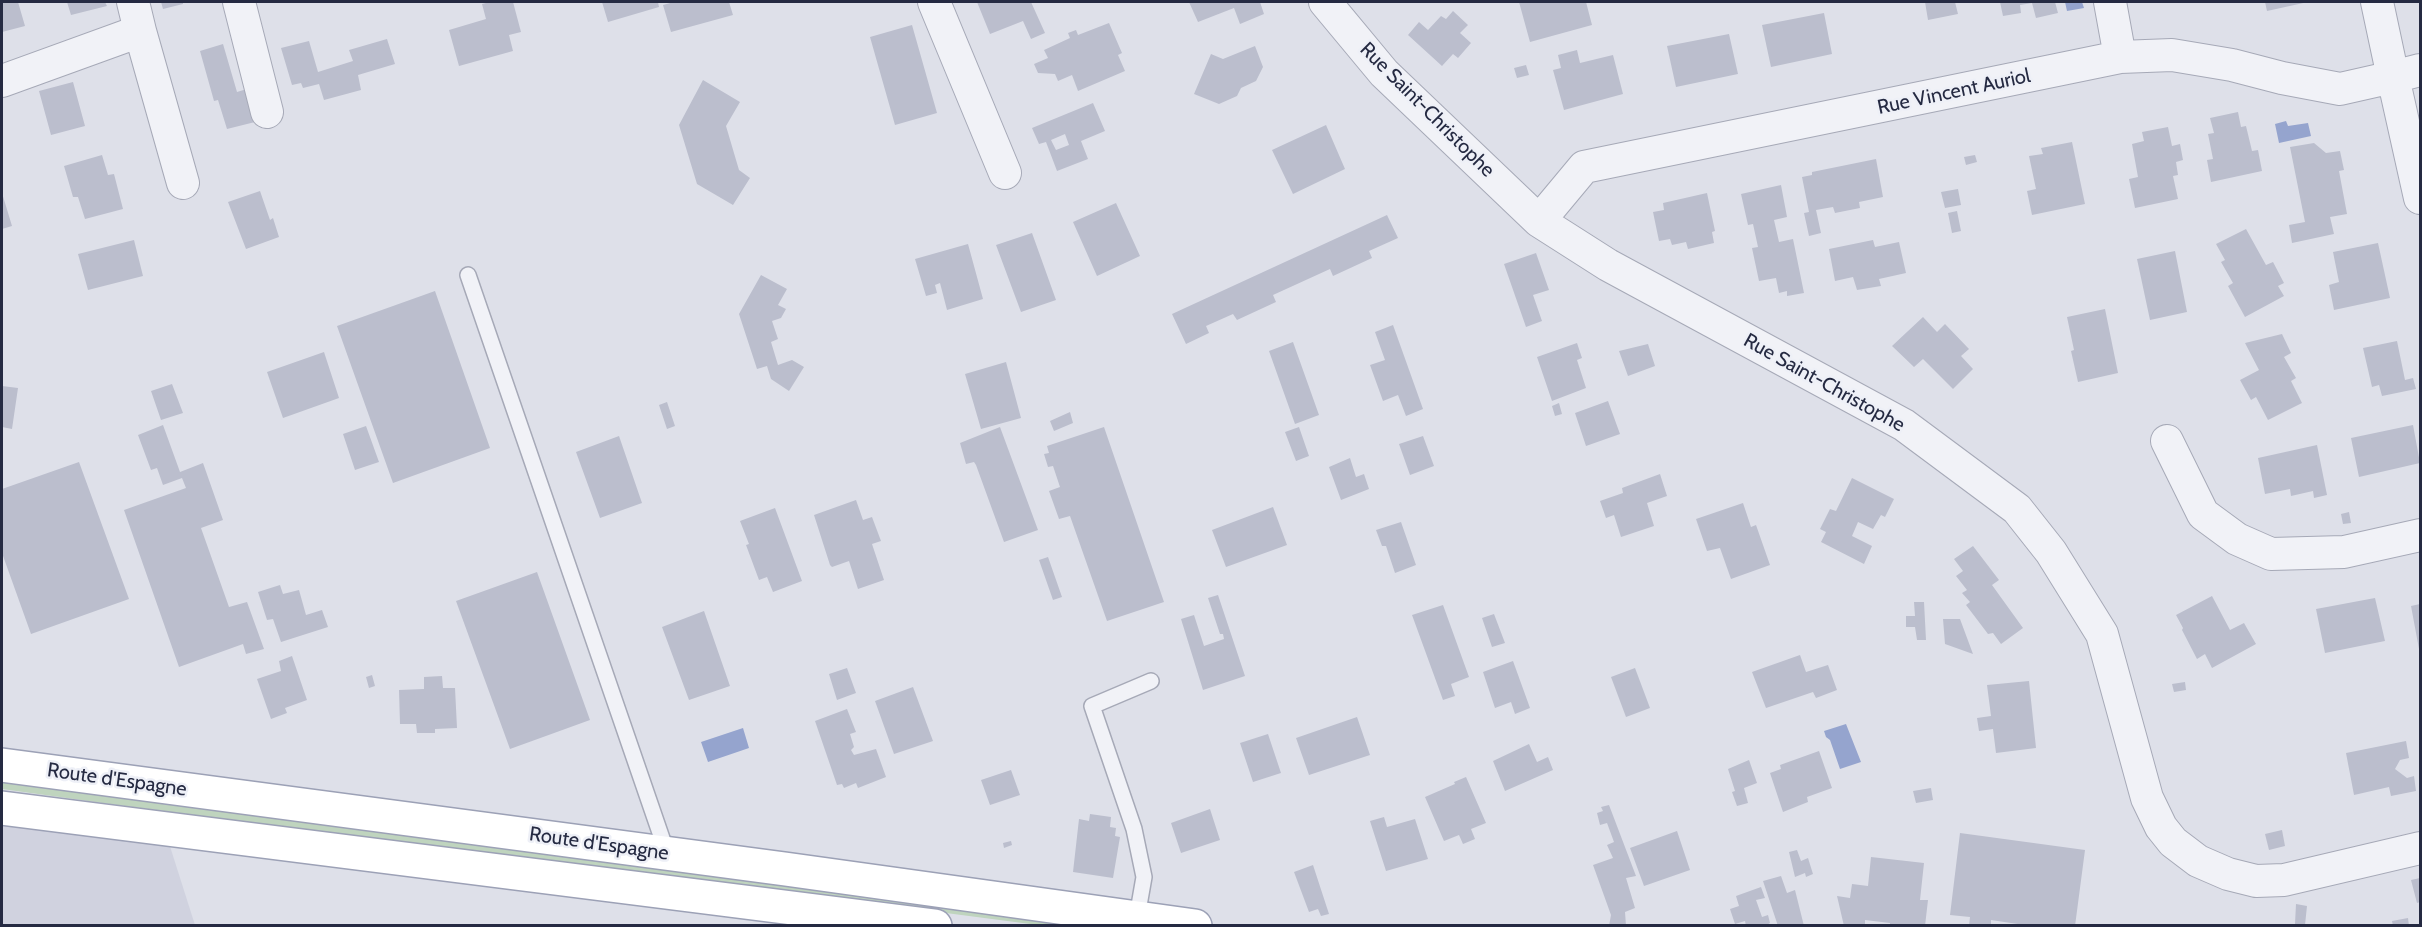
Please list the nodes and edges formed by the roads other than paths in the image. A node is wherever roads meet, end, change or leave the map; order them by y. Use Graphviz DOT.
graph roads {
  1 [pos="239,2"];
  2 [pos="934,2"];
  3 [pos="1328,2"];
  4 [pos="2110,2"];
  5 [pos="2377,2"];
  6 [pos="137,16"];
  7 [pos="2121,57"];
  8 [pos="2407,74"];
  9 [pos="2,81"];
  10 [pos="267,112"];
  11 [pos="1005,172"];
  12 [pos="183,183"];
  13 [pos="2421,198"];
  14 [pos="1539,221"];
  15 [pos="468,275"];
  16 [pos="2167,441"];
  17 [pos="2421,535"];
  18 [pos="1151,681"];
  19 [pos="2,765"];
  20 [pos="2,808"];
  21 [pos="2421,848"];
  22 [pos="667,853"];
  23 [pos="1137,917"];
  24 [pos="935,926"];
  25 [pos="1195,926"];
  1 -- 10 [label="street"];
  2 -- 11 [label="street"];
  3 -- 14 [label="street, Rue Saint-Christophe"];
  4 -- 7 [label="street"];
  5 -- 8 [label="street"];
  6 -- 9 [label="street"];
  6 -- 12 [label="street"];
  7 -- 8 [label="street, Rue Vincent Auriol"];
  7 -- 14 [label="street, Rue Vincent Auriol"];
  8 -- 13 [label="street"];
  14 -- 21 [label="street, Rue Saint-Christophe"];
  15 -- 22 [label="lane"];
  16 -- 17 [label="street"];
  18 -- 23 [label="lane"];
  19 -- 22 [label="main road, Route d'Espagne"];
  20 -- 24 [label="main road, Route d'Espagne"];
  22 -- 23 [label="main road, Route d'Espagne"];
  23 -- 25 [label="main road, Route d'Espagne"];
}
